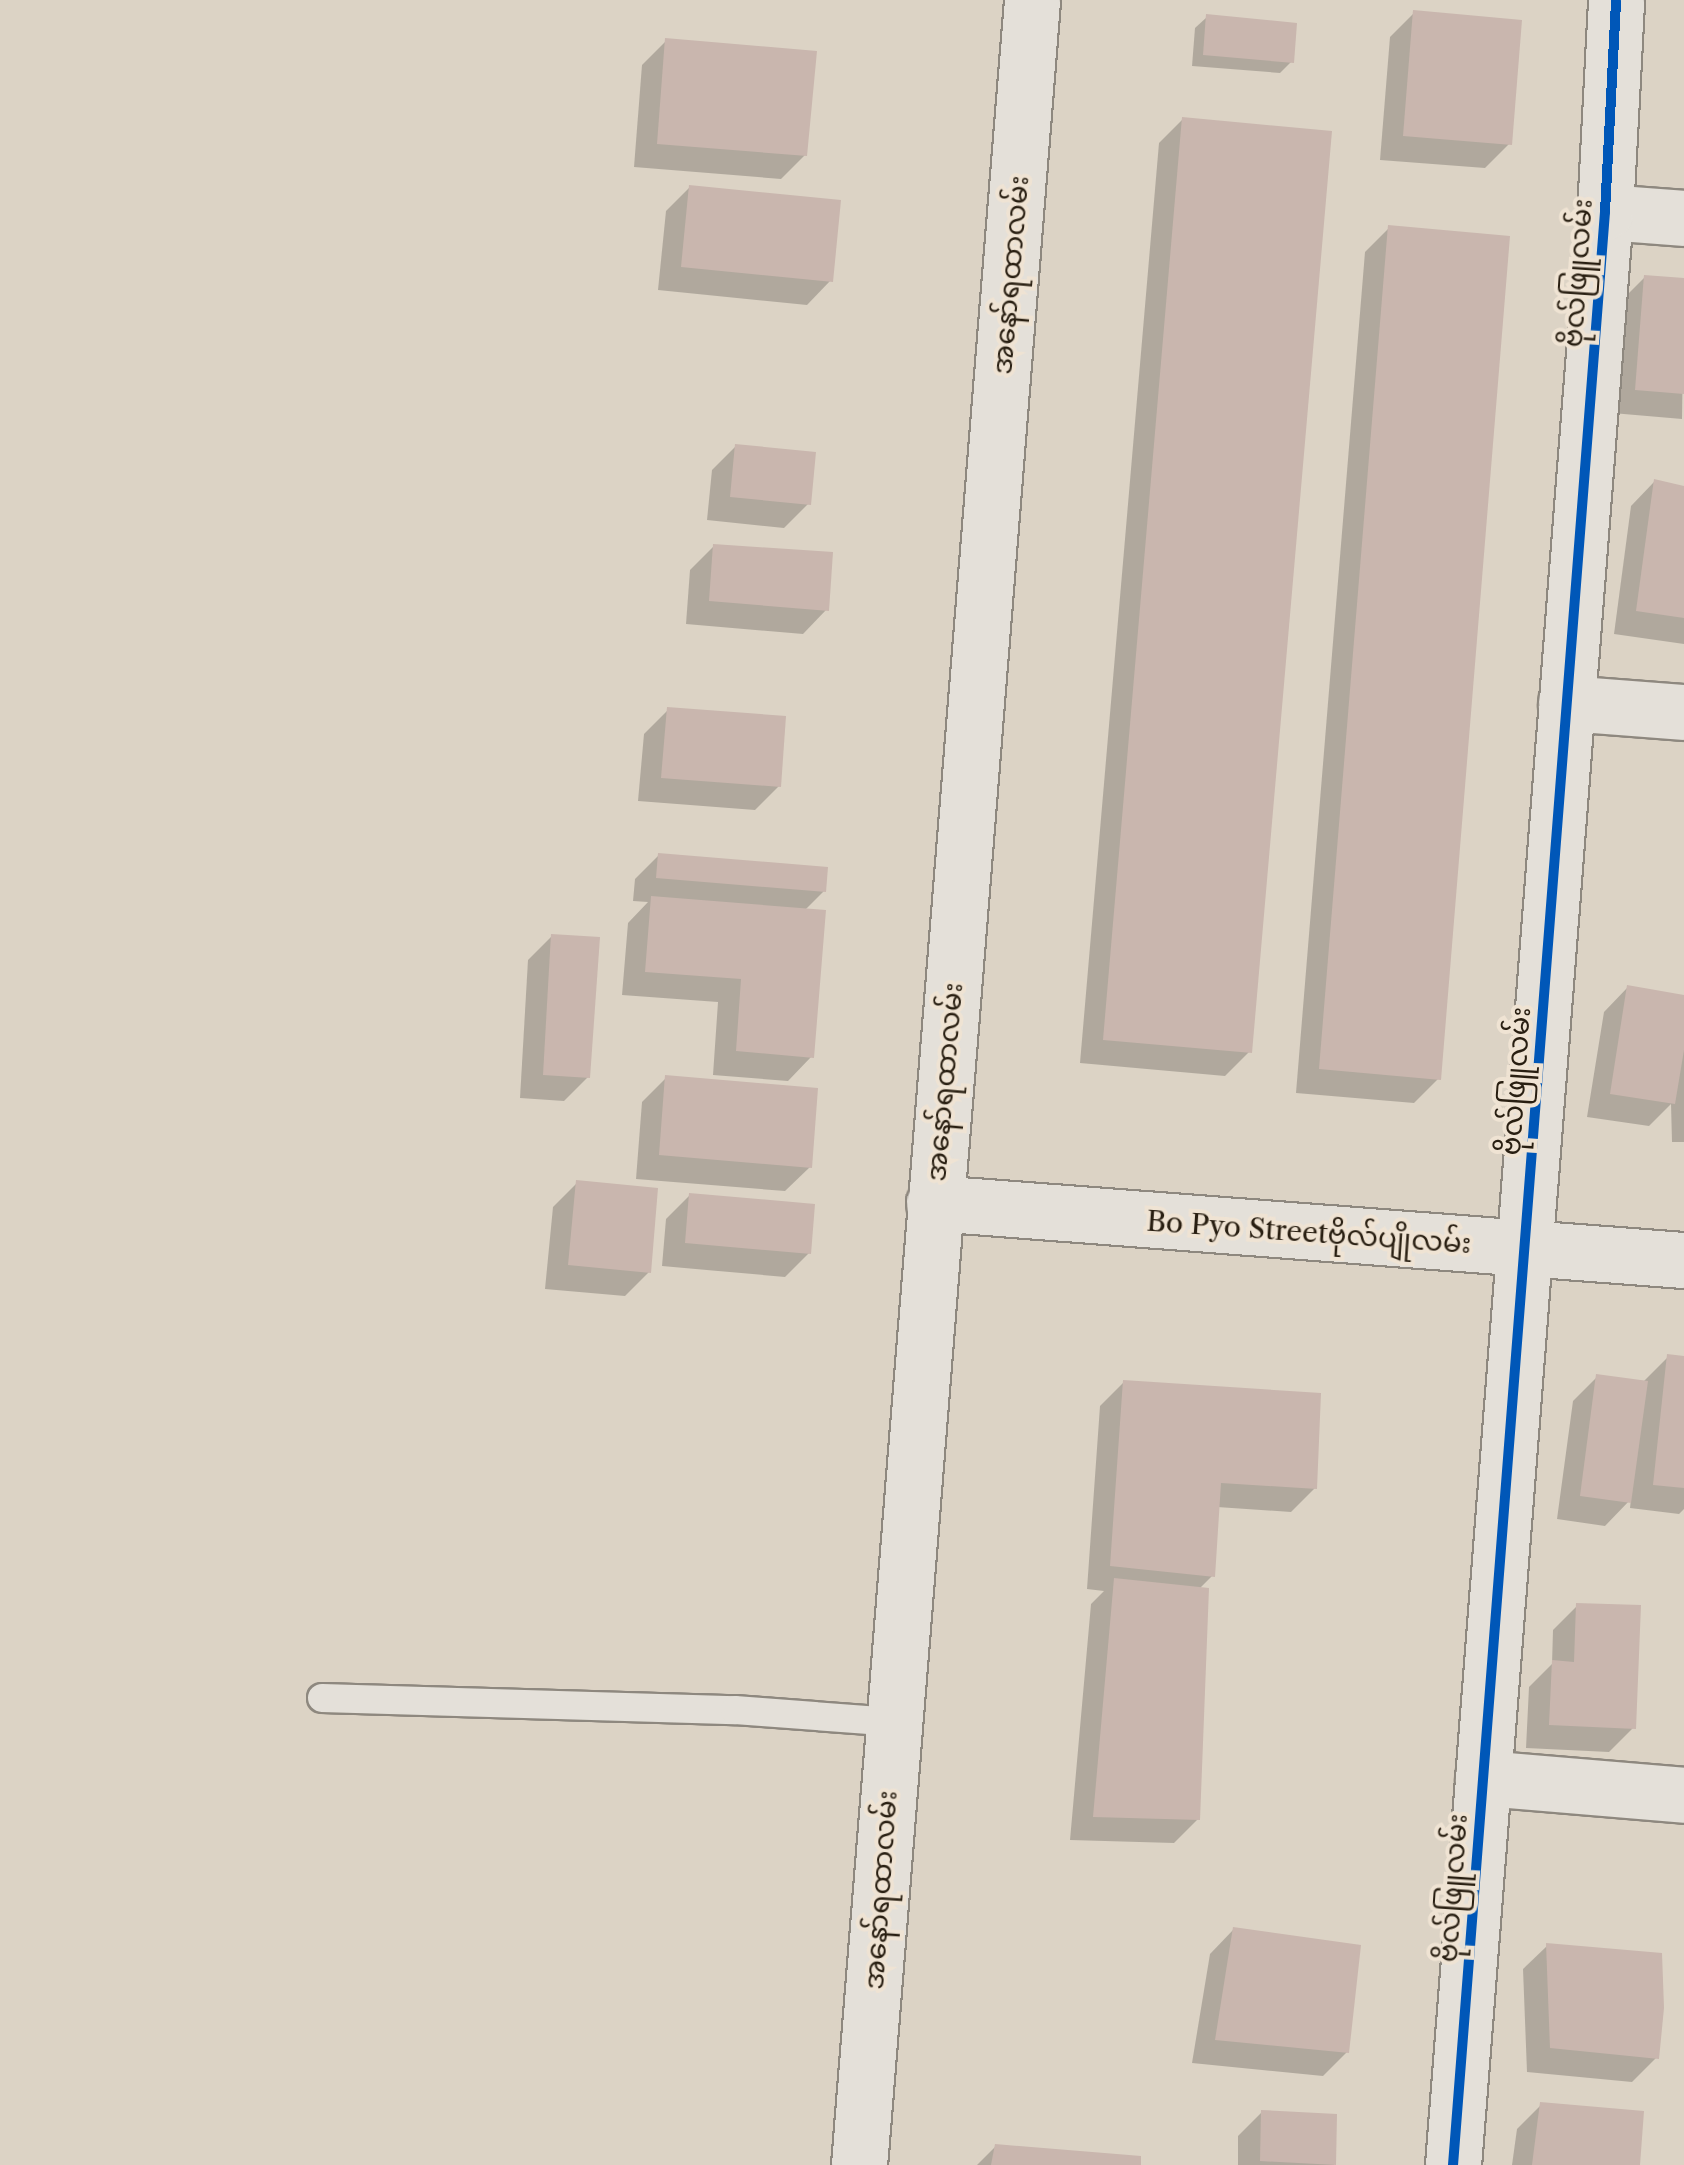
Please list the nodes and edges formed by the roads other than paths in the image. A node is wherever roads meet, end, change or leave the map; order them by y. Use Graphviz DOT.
graph roads {
  1 [pos="1032,0"];
  2 [pos="1616,0"];
  3 [pos="1605,212"];
  4 [pos="1684,218"];
  5 [pos="1566,702"];
  6 [pos="1684,712"];
  7 [pos="934,1203"];
  8 [pos="1524,1248"];
  9 [pos="1684,1260"];
  10 [pos="322,1698"];
  11 [pos="893,1722"];
  12 [pos="1484,1778"];
  13 [pos="1684,1795"];
  14 [pos="858,2165"];
  15 [pos="1453,2165"];
  1 -- 7 [label="street, အနော်ရထာလမ်း"];
  2 -- 3 [label="street, ဗိုလ်ဖြူလမ်း"];
  3 -- 4 [label="street"];
  3 -- 5 [label="street, ဗိုလ်ဖြူလမ်း"];
  5 -- 6 [label="street"];
  5 -- 8 [label="street, ဗိုလ်ဖြူလမ်း"];
  7 -- 8 [label="street, Bo Pyo Streetဗိုလ်ပျိုလမ်း"];
  7 -- 11 [label="street, အနော်ရထာလမ်း"];
  8 -- 9 [label="street, Bo Pyo Streetဗိုလ်ပျိုလမ်း"];
  8 -- 12 [label="street, ဗိုလ်ဖြူလမ်း"];
  10 -- 11 [label="lane"];
  11 -- 14 [label="street, အနော်ရထာလမ်း"];
  12 -- 13 [label="street"];
  12 -- 15 [label="street, ဗိုလ်ဖြူလမ်း"];
}
